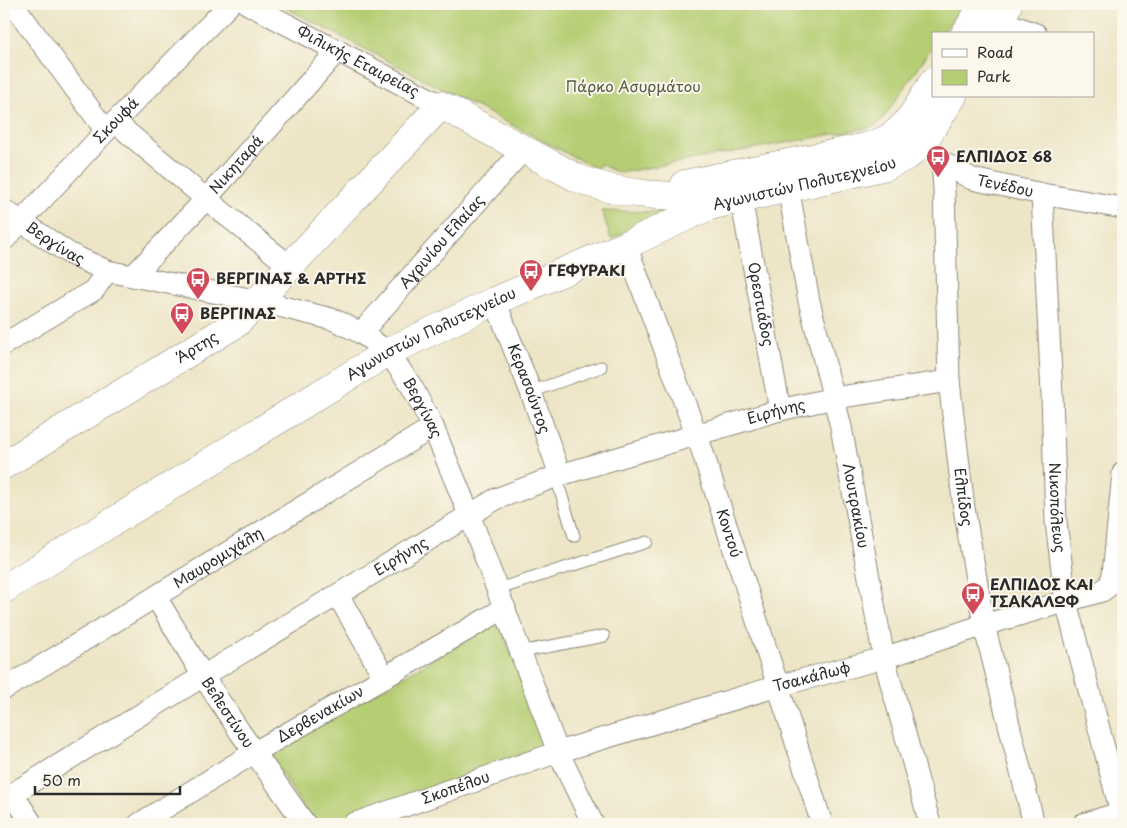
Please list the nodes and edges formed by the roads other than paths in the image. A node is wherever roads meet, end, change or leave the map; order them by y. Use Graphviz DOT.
graph roads {
  1 [pos="13,4"];
  2 [pos="230,4"];
  3 [pos="248,4"];
  4 [pos="996,16"];
  5 [pos="968,32"];
  6 [pos="1032,32"];
  7 [pos="338,50"];
  8 [pos="932,85"];
  9 [pos="951,98"];
  10 [pos="441,105"];
  11 [pos="110,127"];
  12 [pos="915,133"];
  13 [pos="523,150"];
  14 [pos="942,162"];
  15 [pos="788,187"];
  16 [pos="642,193"];
  17 [pos="1042,194"];
  18 [pos="750,196"];
  19 [pos="206,198"];
  20 [pos="1123,208"];
  21 [pos="4,210"];
  22 [pos="21,222"];
  23 [pos="4,240"];
  24 [pos="626,245"];
  25 [pos="291,267"];
  26 [pos="107,271"];
  27 [pos="133,276"];
  28 [pos="259,301"];
  29 [pos="495,301"];
  30 [pos="361,333"];
  31 [pos="4,344"];
  32 [pos="388,352"];
  33 [pos="601,366"];
  34 [pos="949,381"];
  35 [pos="531,392"];
  36 [pos="834,398"];
  37 [pos="780,410"];
  38 [pos="433,428"];
  39 [pos="696,434"];
  40 [pos="4,465"];
  41 [pos="1123,473"];
  42 [pos="558,476"];
  43 [pos="469,514"];
  44 [pos="574,536"];
  45 [pos="647,542"];
  46 [pos="4,589"];
  47 [pos="338,595"];
  48 [pos="156,597"];
  49 [pos="502,598"];
  50 [pos="1066,602"];
  51 [pos="984,625"];
  52 [pos="604,636"];
  53 [pos="520,652"];
  54 [pos="884,658"];
  55 [pos="203,676"];
  56 [pos="384,676"];
  57 [pos="778,686"];
  58 [pos="4,689"];
  59 [pos="255,752"];
  60 [pos="558,752"];
  61 [pos="8,796"];
  62 [pos="1122,813"];
  63 [pos="32,824"];
  64 [pos="139,824"];
  65 [pos="305,824"];
  66 [pos="353,824"];
  67 [pos="593,824"];
  68 [pos="822,824"];
  69 [pos="930,824"];
  70 [pos="1034,824"];
  71 [pos="1083,824"];
  1 -- 11 [label="street"];
  2 -- 11 [label="street, Σκουφά"];
  3 -- 7 [label="street, Φιλικής Εταιρείας"];
  4 -- 5 [label="street"];
  4 -- 6 [label="street"];
  7 -- 10 [label="street, Φιλικής Εταιρείας"];
  7 -- 19 [label="street, Νικηταρά"];
  8 -- 12 [label="street, Αγωνιστών Πολυτεχνείου"];
  9 -- 12 [label="street, Αγωνιστών Πολυτεχνείου"];
  10 -- 13 [label="street"];
  10 -- 25 [label="street, Άρτης"];
  11 -- 19 [label="street"];
  11 -- 22 [label="street, Σκουφά"];
  12 -- 14 [label="street, Τενέδου"];
  12 -- 15 [label="street, Αγωνιστών Πολυτεχνείου"];
  12 -- 16 [label="street, Αγωνιστών Πολυτεχνείου"];
  13 -- 16 [label="street"];
  13 -- 30 [label="street, Αγρινίου Ελαίας"];
  14 -- 17 [label="street, Τενέδου"];
  14 -- 34 [label="street, Ελπίδος"];
  15 -- 18 [label="street, Αγωνιστών Πολυτεχνείου"];
  15 -- 36 [label="street, Λουτρακίου"];
  16 -- 18 [label="street"];
  17 -- 20 [label="street, Τενέδου"];
  17 -- 50 [label="street, Νικοπόλεως"];
  18 -- 24 [label="street, Αγωνιστών Πολυτεχνείου"];
  18 -- 37 [label="street, Ορεστιάδος"];
  19 -- 25 [label="street"];
  19 -- 27 [label="street, Νικηταρά"];
  21 -- 22 [label="street, Βεργίνας"];
  22 -- 23 [label="street, Σκουφά"];
  22 -- 26 [label="street, Βεργίνας"];
  24 -- 29 [label="street, Αγωνιστών Πολυτεχνείου"];
  24 -- 39 [label="street, Κοντού"];
  25 -- 28 [label="street, Άρτης"];
  26 -- 27 [label="street, Βεργίνας"];
  26 -- 31 [label="street"];
  27 -- 28 [label="street, Βεργίνας"];
  28 -- 30 [label="street, Βεργίνας"];
  28 -- 40 [label="street, Άρτης"];
  29 -- 32 [label="street, Αγωνιστών Πολυτεχνείου"];
  29 -- 35 [label="street, Κερασούντος"];
  30 -- 32 [label="street, Βεργίνας"];
  32 -- 38 [label="street, Βεργίνας"];
  32 -- 46 [label="street, Αγωνιστών Πολυτεχνείου"];
  33 -- 35 [label="lane"];
  34 -- 36 [label="street, Ειρήνης"];
  34 -- 51 [label="street, Ελπίδος"];
  35 -- 42 [label="street, Κερασούντος"];
  36 -- 37 [label="street, Ειρήνης"];
  36 -- 54 [label="street, Λουτρακίου"];
  37 -- 39 [label="street, Ειρήνης"];
  38 -- 43 [label="street, Βεργίνας"];
  38 -- 48 [label="street, Μαυρομιχάλη"];
  39 -- 42 [label="street, Ειρήνης"];
  39 -- 57 [label="street, Κοντού"];
  41 -- 50 [label="street, Τσακάλωφ"];
  42 -- 43 [label="street, Ειρήνης"];
  42 -- 44 [label="lane"];
  43 -- 47 [label="street, Ειρήνης"];
  43 -- 49 [label="street, Βεργίνας"];
  45 -- 49 [label="lane"];
  47 -- 55 [label="street, Ειρήνης"];
  47 -- 56 [label="street"];
  48 -- 55 [label="street, Βελεστίνου"];
  48 -- 58 [label="street, Μαυρομιχάλη"];
  49 -- 53 [label="street, Βεργίνας"];
  49 -- 56 [label="street, Δερβενακίων"];
  50 -- 51 [label="street, Τσακάλωφ"];
  50 -- 62 [label="street, Νικοπόλεως"];
  51 -- 54 [label="street, Τσακάλωφ"];
  51 -- 70 [label="street, Ελπίδος"];
  52 -- 53 [label="lane"];
  53 -- 60 [label="street, Βεργίνας"];
  54 -- 57 [label="street, Τσακάλωφ"];
  54 -- 69 [label="street, Λουτρακίου"];
  55 -- 59 [label="street, Βελεστίνου"];
  55 -- 61 [label="street, Ειρήνης"];
  56 -- 59 [label="street, Δερβενακίων"];
  57 -- 60 [label="street, Τσακάλωφ"];
  57 -- 68 [label="street, Κοντού"];
  59 -- 64 [label="street, Δερβενακίων"];
  59 -- 65 [label="street, Βελεστίνου"];
  60 -- 66 [label="street, Σκοπέλου"];
  60 -- 67 [label="street, Βεργίνας"];
  61 -- 63 [label="street"];
  62 -- 71 [label="street"];
}
